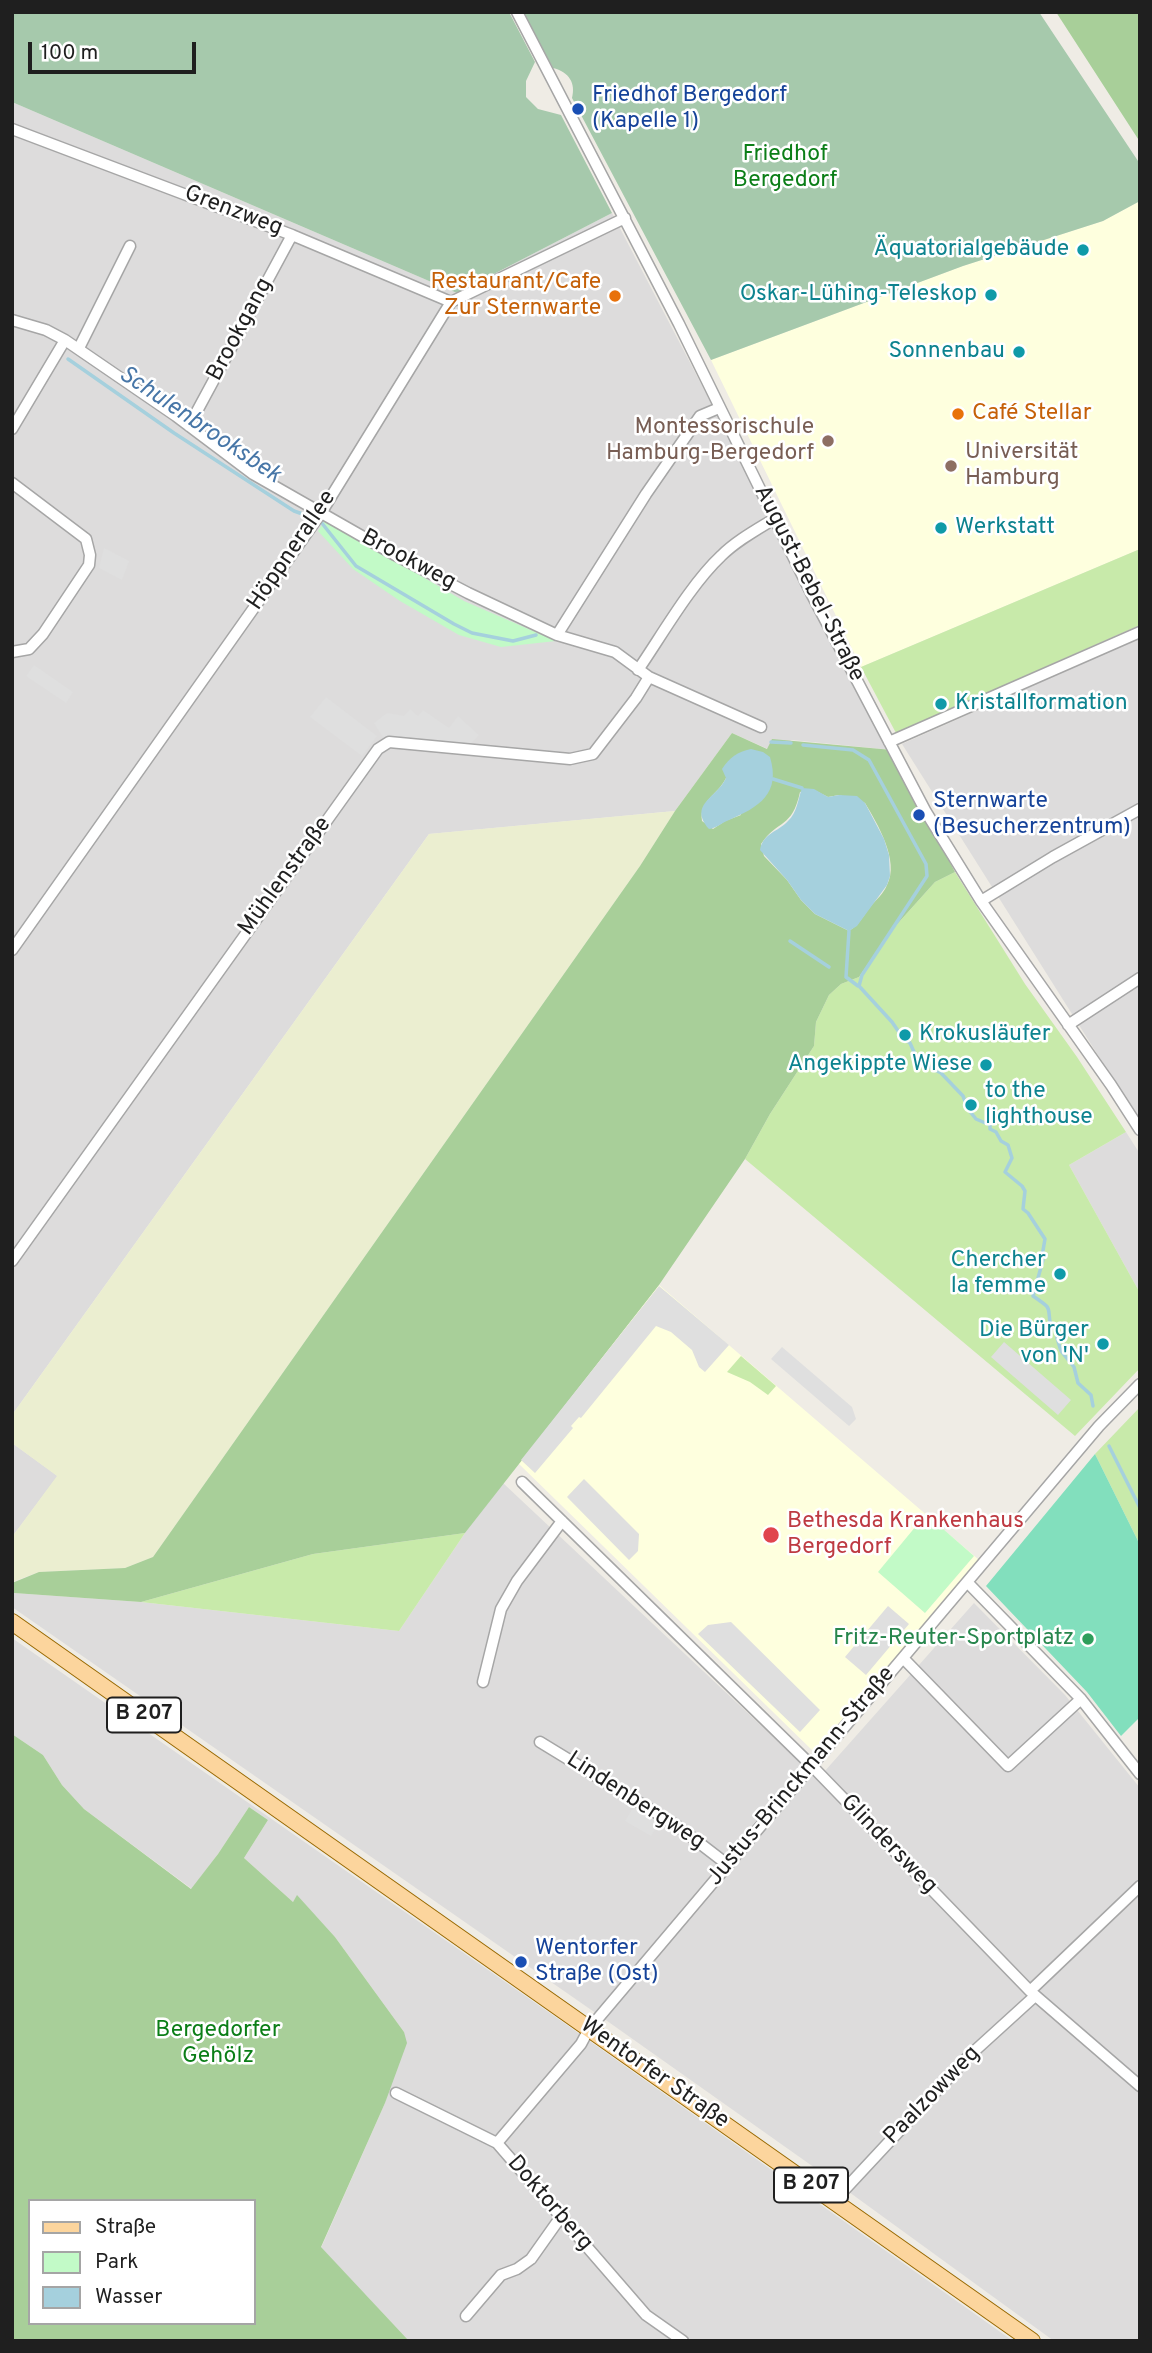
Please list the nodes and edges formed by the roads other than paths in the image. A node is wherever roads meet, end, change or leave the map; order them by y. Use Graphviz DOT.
graph roads {
  1 [pos="517,12"];
  2 [pos="12,129"];
  3 [pos="625,218"];
  4 [pos="292,234"];
  5 [pos="130,246"];
  6 [pos="451,302"];
  7 [pos="12,320"];
  8 [pos="65,340"];
  9 [pos="79,348"];
  10 [pos="719,408"];
  11 [pos="189,426"];
  12 [pos="12,429"];
  13 [pos="12,484"];
  14 [pos="321,513"];
  15 [pos="774,519"];
  16 [pos="1140,632"];
  17 [pos="557,635"];
  18 [pos="12,652"];
  19 [pos="638,670"];
  20 [pos="649,677"];
  21 [pos="761,727"];
  22 [pos="889,742"];
  23 [pos="1140,808"];
  24 [pos="981,901"];
  25 [pos="12,950"];
  26 [pos="1140,978"];
  27 [pos="1068,1025"];
  28 [pos="1140,1130"];
  29 [pos="12,1261"];
  30 [pos="1140,1384"];
  31 [pos="522,1482"];
  32 [pos="562,1521"];
  33 [pos="968,1583"];
  34 [pos="12,1622"];
  35 [pos="903,1658"];
  36 [pos="483,1682"];
  37 [pos="1081,1699"];
  38 [pos="540,1742"];
  39 [pos="810,1765"];
  40 [pos="1140,1774"];
  41 [pos="728,1865"];
  42 [pos="1140,1886"];
  43 [pos="1033,1993"];
  44 [pos="589,2029"];
  45 [pos="1140,2086"];
  46 [pos="396,2093"];
  47 [pos="497,2143"];
  48 [pos="834,2201"];
  49 [pos="560,2218"];
  50 [pos="466,2316"];
  51 [pos="683,2341"];
  52 [pos="1032,2341"];
  1 -- 3 [label="street, August-Bebel-Straße"];
  2 -- 4 [label="street, Grenzweg"];
  3 -- 6 [label="street"];
  3 -- 10 [label="street, August-Bebel-Straße"];
  4 -- 6 [label="street, Grenzweg"];
  4 -- 11 [label="street, Brookgang"];
  5 -- 9 [label="street"];
  6 -- 14 [label="street, Höppnerallee"];
  7 -- 8 [label="street, Brookweg"];
  8 -- 9 [label="street, Brookweg"];
  8 -- 12 [label="street"];
  9 -- 11 [label="street, Brookweg"];
  10 -- 15 [label="street, August-Bebel-Straße"];
  10 -- 17 [label="street"];
  11 -- 14 [label="street, Brookweg"];
  13 -- 18 [label="street"];
  14 -- 17 [label="street, Brookweg"];
  14 -- 25 [label="street, Höppnerallee"];
  15 -- 19 [label="street"];
  15 -- 22 [label="street, August-Bebel-Straße"];
  16 -- 22 [label="street"];
  17 -- 19 [label="street, Brookweg"];
  19 -- 20 [label="street, Brookweg"];
  20 -- 21 [label="street, Brookweg"];
  20 -- 29 [label="street, Mühlenstraße"];
  22 -- 24 [label="street, August-Bebel-Straße"];
  23 -- 24 [label="street"];
  24 -- 27 [label="street, August-Bebel-Straße"];
  26 -- 27 [label="street"];
  27 -- 28 [label="street, August-Bebel-Straße"];
  30 -- 33 [label="street, Justus-Brinckmann-Straße"];
  31 -- 32 [label="street, Glindersweg"];
  32 -- 36 [label="street"];
  32 -- 39 [label="street, Glindersweg"];
  33 -- 35 [label="street, Justus-Brinckmann-Straße"];
  33 -- 37 [label="street"];
  34 -- 44 [label="main road, Wentorfer Straße / B 207"];
  35 -- 37 [label="street"];
  35 -- 39 [label="street, Justus-Brinckmann-Straße"];
  37 -- 40 [label="street"];
  38 -- 41 [label="street, Lindenbergweg"];
  39 -- 41 [label="street, Justus-Brinckmann-Straße"];
  39 -- 43 [label="street, Glindersweg"];
  41 -- 44 [label="street, Justus-Brinckmann-Straße"];
  42 -- 43 [label="street, Paalzowweg"];
  43 -- 45 [label="street, Glindersweg"];
  43 -- 48 [label="street, Paalzowweg"];
  44 -- 47 [label="street, Justus-Brinckmann-Straße"];
  44 -- 48 [label="main road, Wentorfer Straße / B 207"];
  46 -- 47 [label="street, Doktorberg"];
  47 -- 49 [label="street, Doktorberg"];
  48 -- 52 [label="main road, Wentorfer Straße / B 207"];
  49 -- 50 [label="street"];
  49 -- 51 [label="street, Doktorberg"];
}
